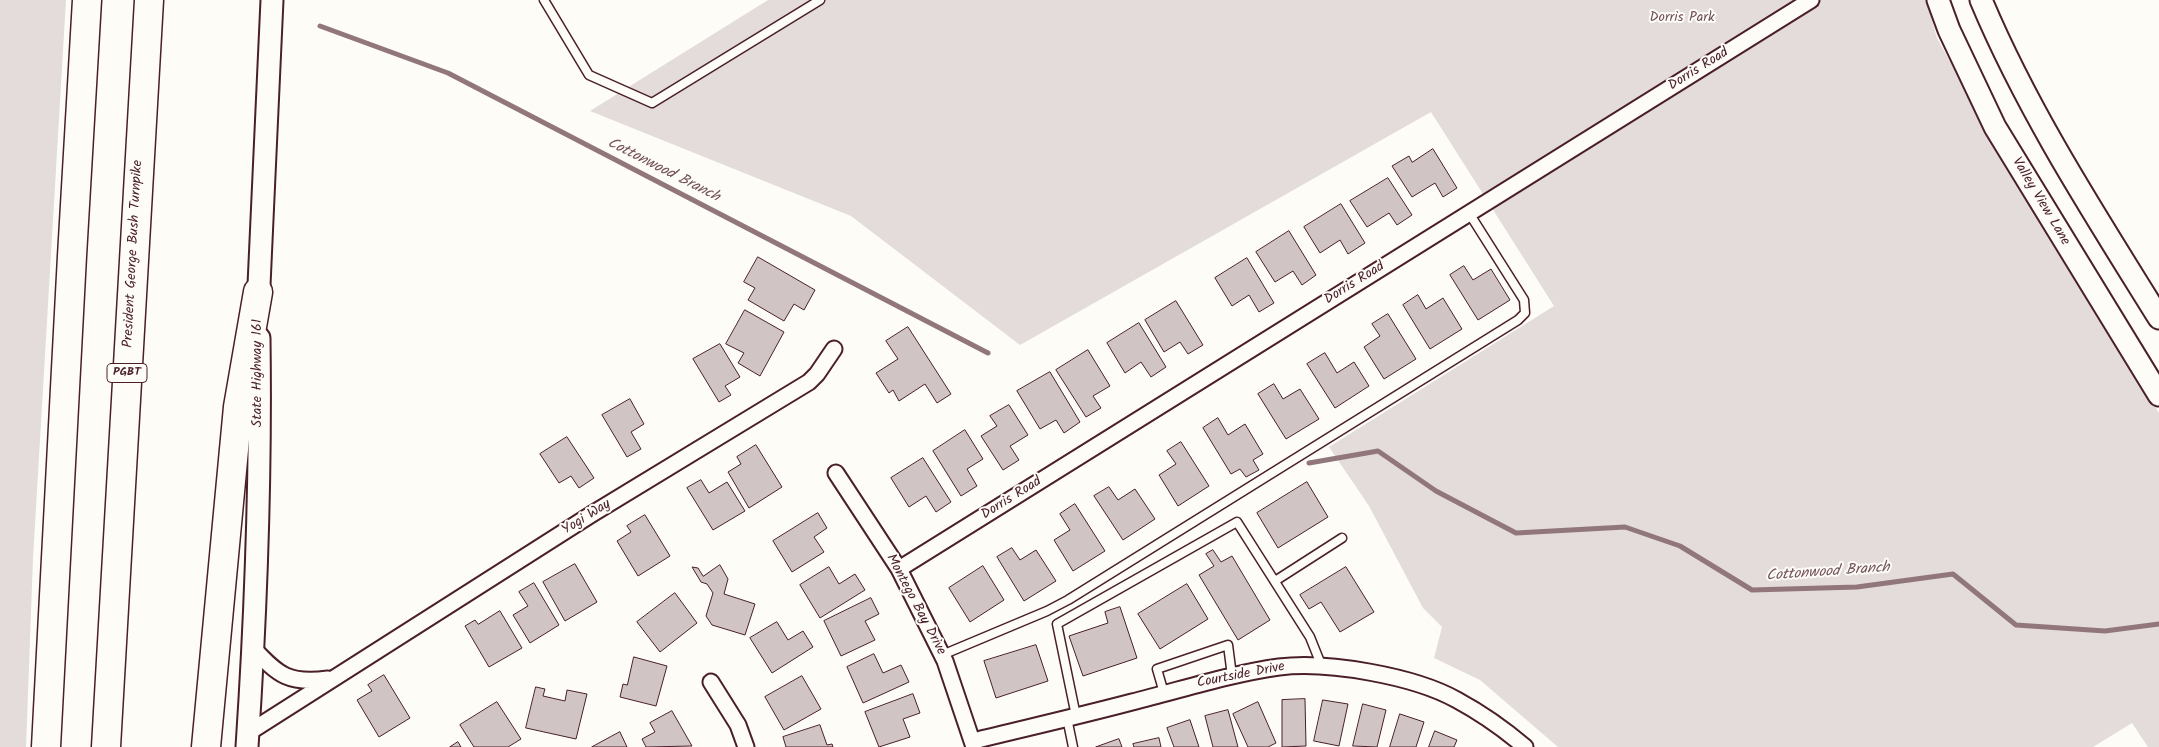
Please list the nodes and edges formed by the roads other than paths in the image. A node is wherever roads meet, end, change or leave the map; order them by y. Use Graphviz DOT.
graph roads {
  1 [pos="87,0"];
  2 [pos="149,0"];
  3 [pos="272,0"];
  4 [pos="544,0"];
  5 [pos="820,0"];
  6 [pos="1812,0"];
  7 [pos="1938,0"];
  8 [pos="1981,0"];
  9 [pos="1469,213"];
  10 [pos="258,292"];
  11 [pos="2159,318"];
  12 [pos="834,349"];
  13 [pos="2159,395"];
  14 [pos="836,473"];
  15 [pos="1342,538"];
  16 [pos="899,569"];
  17 [pos="1275,581"];
  18 [pos="254,648"];
  19 [pos="942,655"];
  20 [pos="1322,667"];
  21 [pos="1232,676"];
  22 [pos="332,679"];
  23 [pos="711,682"];
  24 [pos="1164,693"];
  25 [pos="1071,717"];
  26 [pos="248,740"];
  27 [pos="974,744"];
  28 [pos="46,747"];
  29 [pos="106,747"];
  30 [pos="206,747"];
  31 [pos="746,747"];
  32 [pos="1073,747"];
  33 [pos="1525,747"];
  1 -- 28 [label="highway"];
  2 -- 29 [label="highway, President George Bush Turnpike / PGBT"];
  3 -- 10 [label="main road, State Highway 161"];
  4 -- 5 [label="lane"];
  6 -- 9 [label="street, Dorris Road"];
  7 -- 13 [label="main road, Valley View Lane"];
  8 -- 11 [label="main road"];
  9 -- 16 [label="street, Dorris Road"];
  9 -- 19 [label="lane"];
  10 -- 18 [label="main road, State Highway 161"];
  10 -- 30 [label="highway"];
  12 -- 22 [label="street, Yogi Way"];
  14 -- 16 [label="street, Montego Bay Drive"];
  15 -- 17 [label="lane"];
  16 -- 19 [label="street, Montego Bay Drive"];
  17 -- 20 [label="lane"];
  17 -- 25 [label="lane"];
  18 -- 22 [label="street, Yogi Way"];
  18 -- 26 [label="main road, State Highway 161"];
  19 -- 27 [label="street, Montego Bay Drive"];
  20 -- 21 [label="street, Courtside Drive"];
  20 -- 33 [label="street, Courtside Drive"];
  21 -- 24 [label="street, Courtside Drive"];
  21 -- 24 [label="lane"];
  22 -- 26 [label="street, Yogi Way"];
  23 -- 31 [label="street"];
  24 -- 25 [label="street, Courtside Drive"];
  25 -- 27 [label="street, Courtside Drive"];
  25 -- 32 [label="lane"];
}
